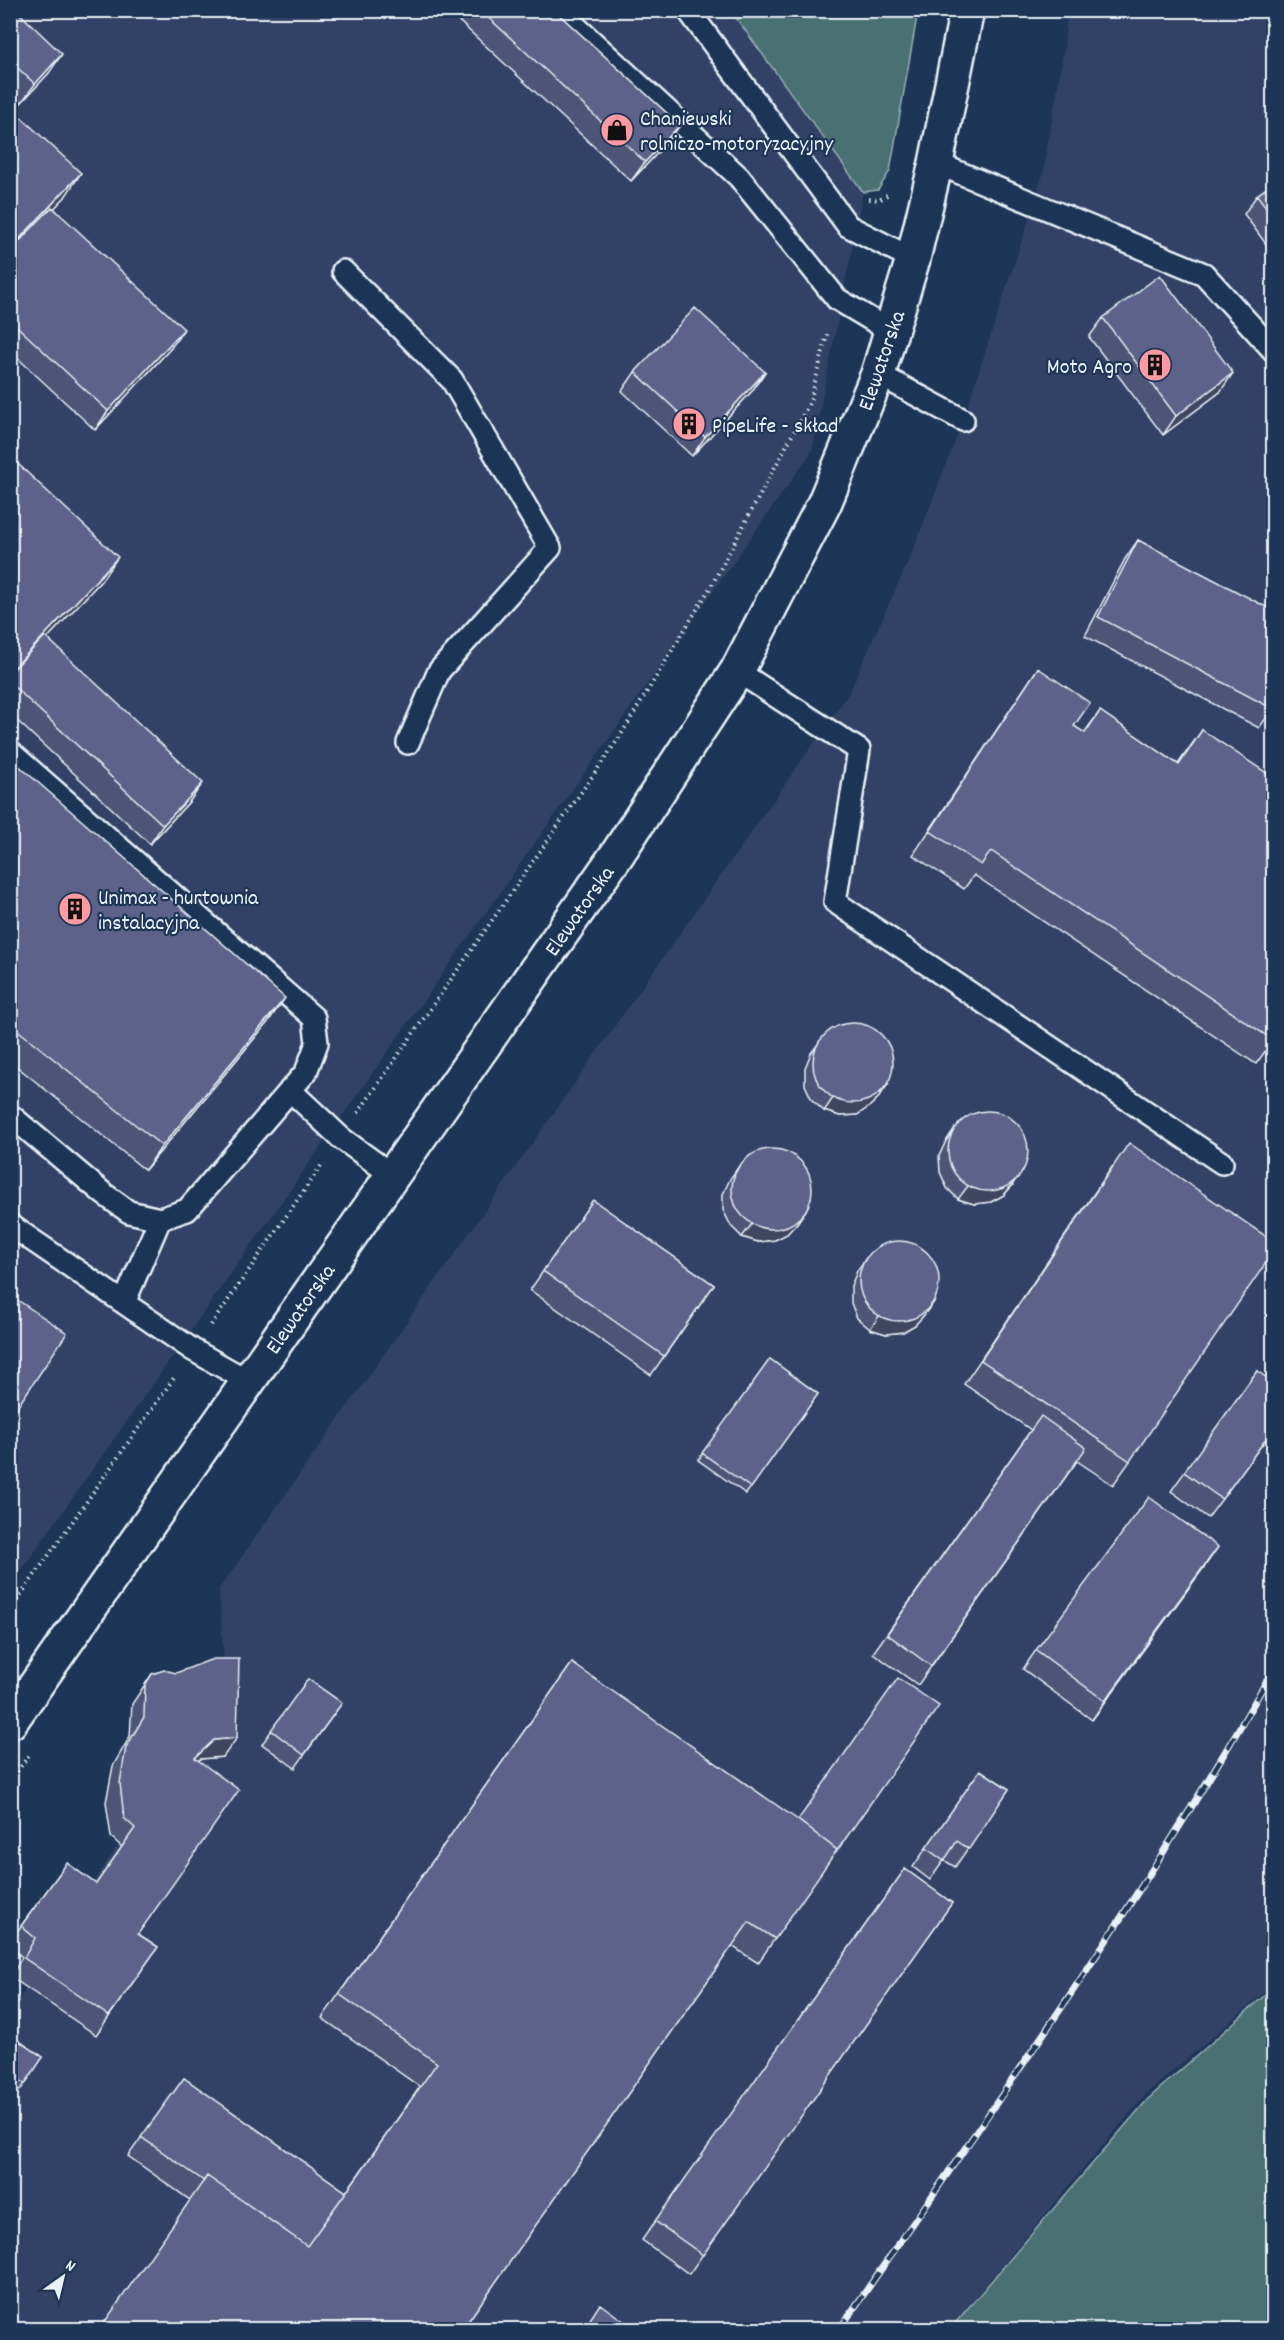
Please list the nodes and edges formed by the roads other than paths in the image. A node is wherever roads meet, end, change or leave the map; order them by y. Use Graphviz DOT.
graph roads {
  1 [pos="558,10"];
  2 [pos="688,10"];
  3 [pos="967,10"];
  4 [pos="936,163"];
  5 [pos="913,259"];
  6 [pos="343,271"];
  7 [pos="892,332"];
  8 [pos="1274,351"];
  9 [pos="878,374"];
  10 [pos="963,420"];
  11 [pos="737,671"];
  12 [pos="408,743"];
  13 [pos="10,752"];
  14 [pos="290,1090"];
  15 [pos="11,1118"];
  16 [pos="1222,1163"];
  17 [pos="392,1175"];
  18 [pos="160,1219"];
  19 [pos="10,1226"];
  20 [pos="124,1303"];
  21 [pos="248,1381"];
  22 [pos="10,1722"];
  1 -- 7 [label="lane"];
  2 -- 5 [label="lane"];
  3 -- 4 [label="street, Elewatorska"];
  4 -- 5 [label="street, Elewatorska"];
  4 -- 8 [label="lane"];
  5 -- 7 [label="street, Elewatorska"];
  6 -- 12 [label="lane"];
  7 -- 9 [label="street, Elewatorska"];
  9 -- 10 [label="lane"];
  9 -- 11 [label="street, Elewatorska"];
  11 -- 16 [label="lane"];
  11 -- 17 [label="street, Elewatorska"];
  13 -- 14 [label="lane"];
  14 -- 17 [label="lane"];
  14 -- 18 [label="lane"];
  15 -- 18 [label="lane"];
  17 -- 21 [label="street, Elewatorska"];
  18 -- 20 [label="lane"];
  19 -- 20 [label="lane"];
  20 -- 21 [label="lane"];
  21 -- 22 [label="street, Elewatorska"];
}
